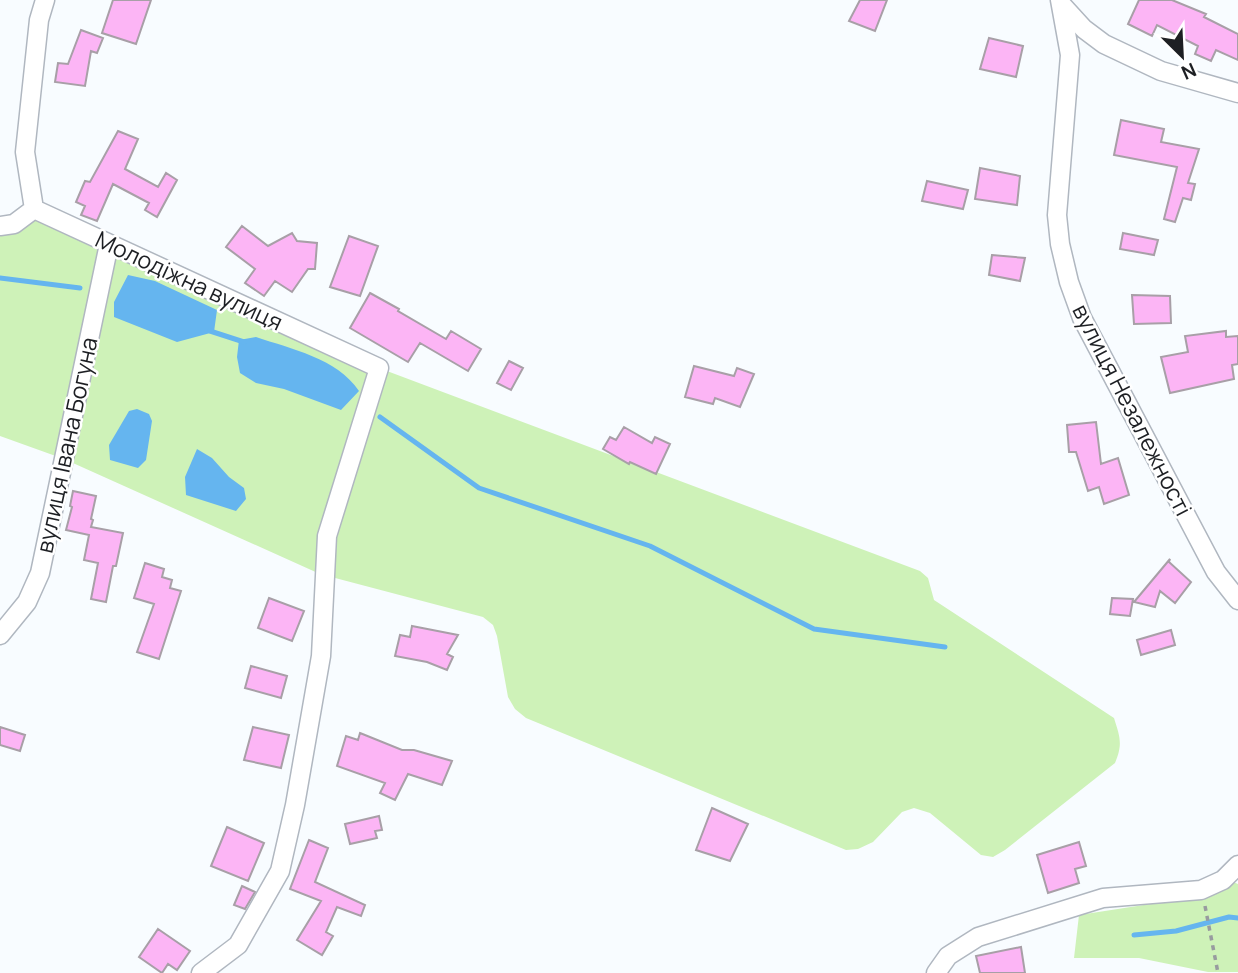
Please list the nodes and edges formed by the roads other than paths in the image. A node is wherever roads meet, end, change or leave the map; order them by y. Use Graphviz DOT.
graph roads {
  1 [pos="45,0"];
  2 [pos="1061,2"];
  3 [pos="1238,93"];
  4 [pos="34,209"];
  5 [pos="0,226"];
  6 [pos="109,244"];
  7 [pos="1238,600"];
  8 [pos="0,635"];
  9 [pos="1238,865"];
  10 [pos="201,973"];
  11 [pos="936,973"];
  1 -- 4 [label="street"];
  2 -- 3 [label="street"];
  2 -- 7 [label="street, вулиця Незалежності"];
  4 -- 5 [label="street"];
  4 -- 6 [label="street, Молодіжна вулиця"];
  6 -- 8 [label="street, вулиця Івана Богуна"];
  6 -- 10 [label="street, Молодіжна вулиця"];
  9 -- 11 [label="street"];
}
